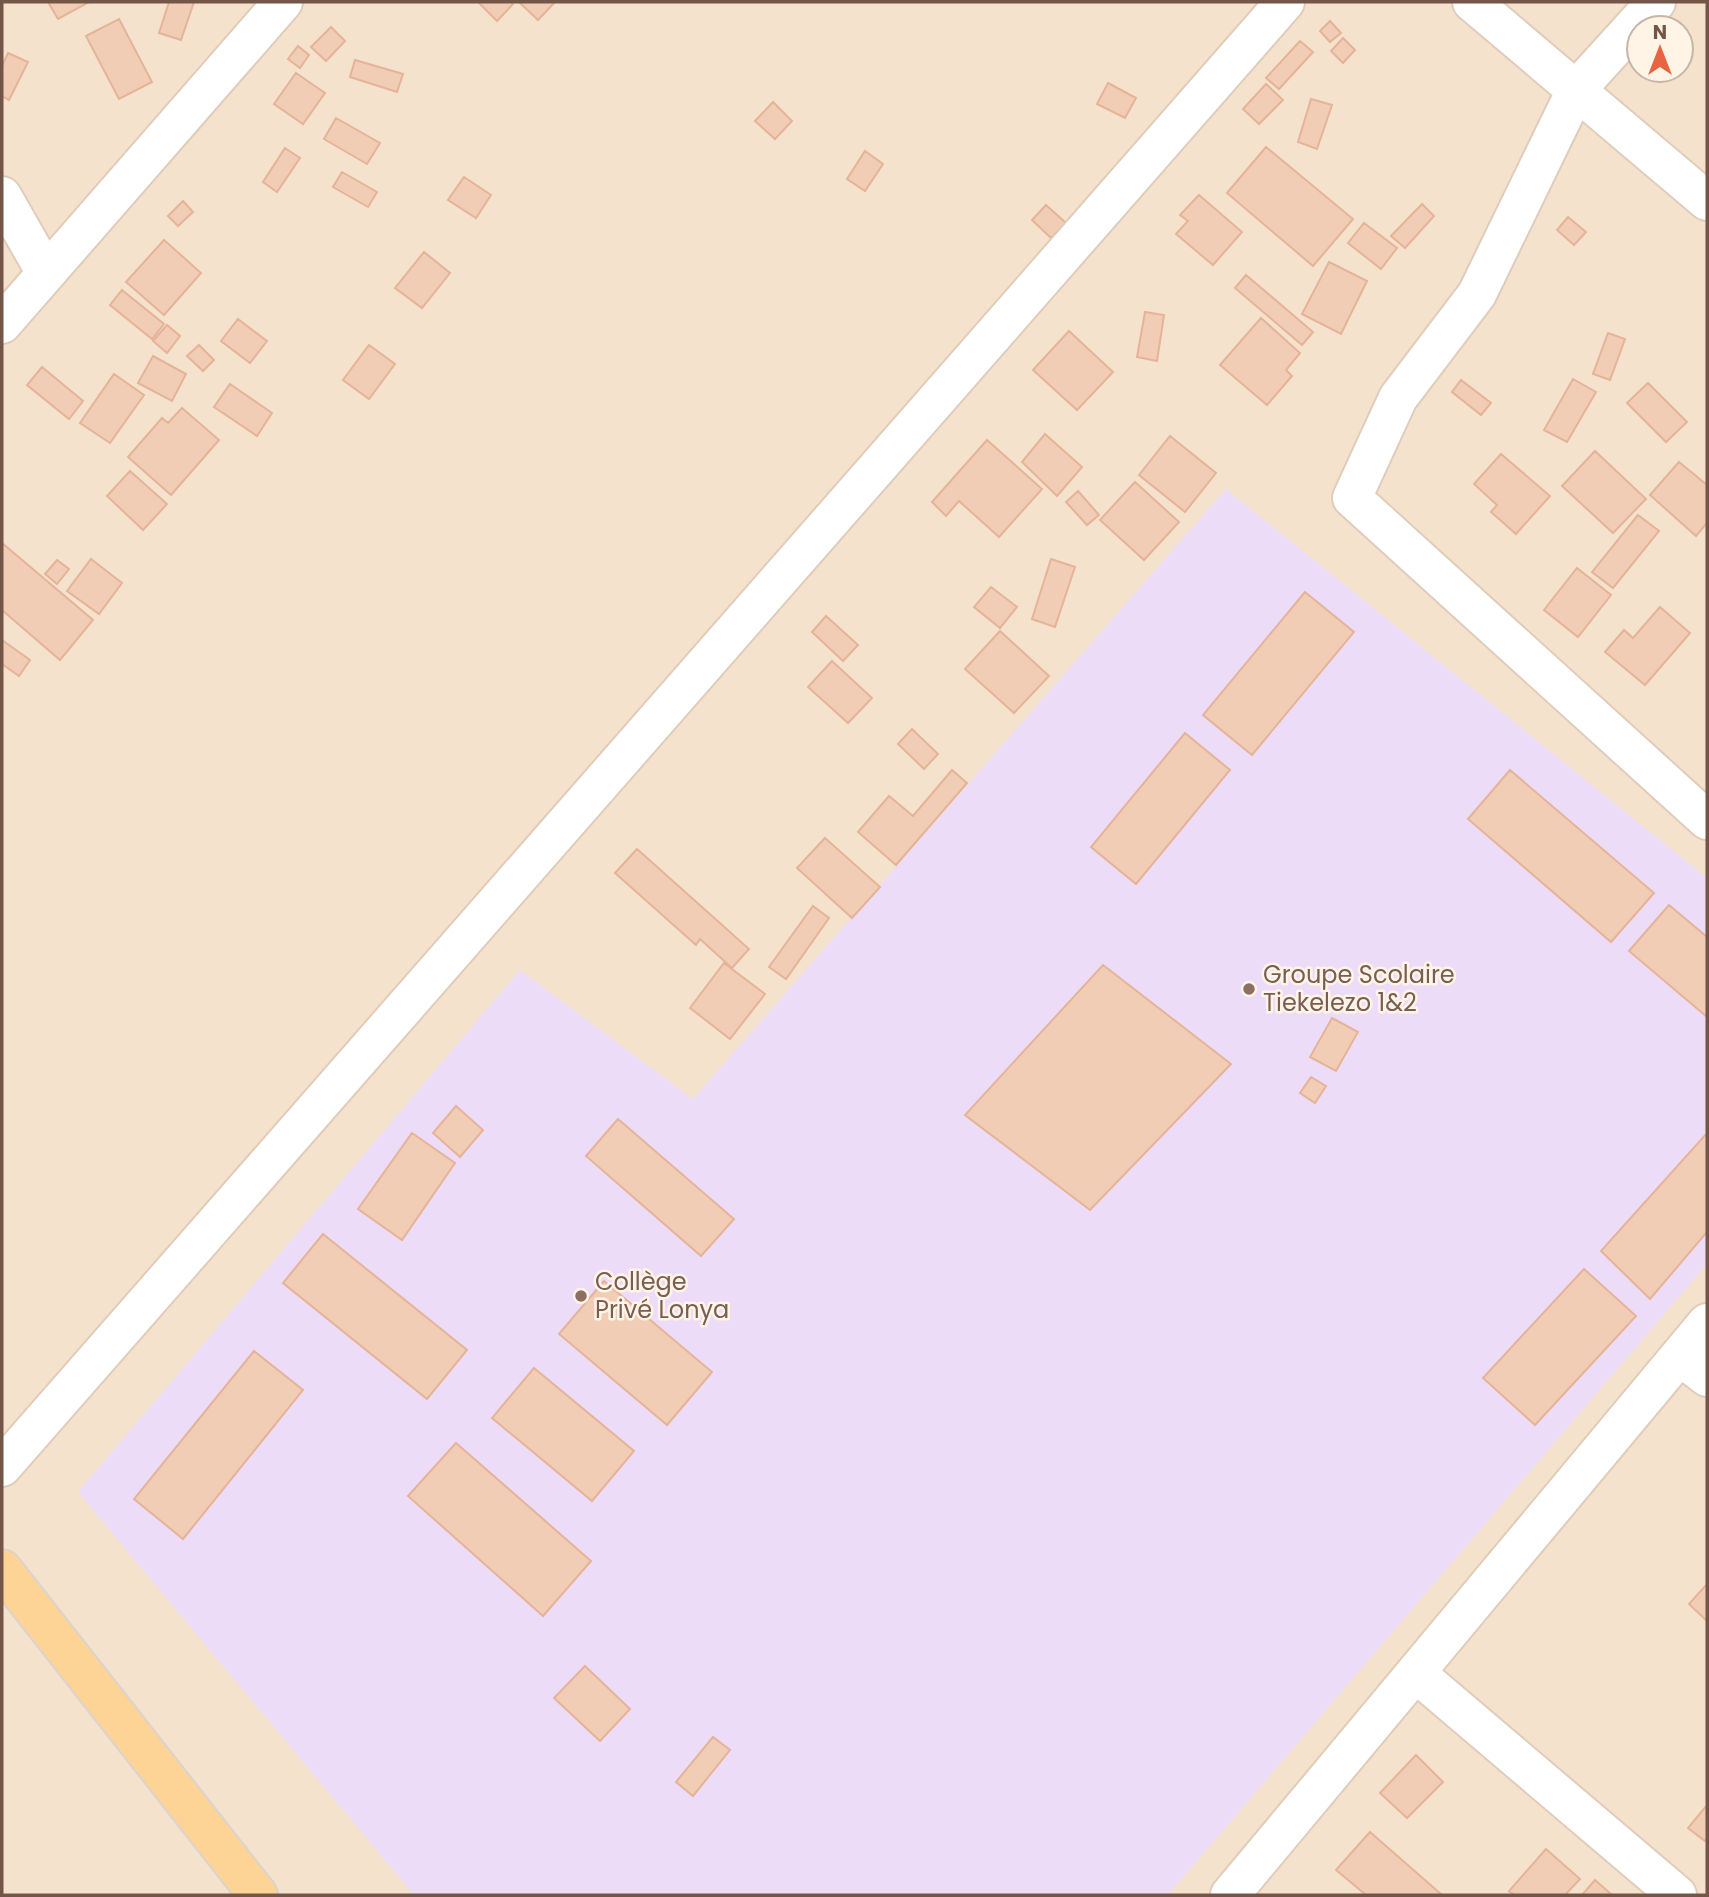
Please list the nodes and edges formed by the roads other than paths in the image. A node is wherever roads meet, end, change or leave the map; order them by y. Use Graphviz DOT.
graph roads {
  1 [pos="284,2"];
  2 [pos="1285,2"];
  3 [pos="1472,2"];
  4 [pos="1656,2"];
  5 [pos="1576,90"];
  6 [pos="2,196"];
  7 [pos="1707,201"];
  8 [pos="46,272"];
  9 [pos="2,324"];
  10 [pos="1707,820"];
  11 [pos="1707,1323"];
  12 [pos="1694,1367"];
  13 [pos="2,1467"];
  14 [pos="2,1569"];
  15 [pos="1417,1674"];
  16 [pos="258,1895"];
  17 [pos="1230,1895"];
  18 [pos="1677,1895"];
  1 -- 8 [label="street"];
  2 -- 13 [label="street"];
  3 -- 5 [label="street"];
  4 -- 5 [label="street"];
  5 -- 7 [label="street"];
  5 -- 10 [label="street"];
  6 -- 8 [label="street"];
  8 -- 9 [label="street"];
  11 -- 12 [label="street"];
  12 -- 15 [label="street"];
  14 -- 16 [label="main road"];
  15 -- 17 [label="street"];
  15 -- 18 [label="street"];
}
